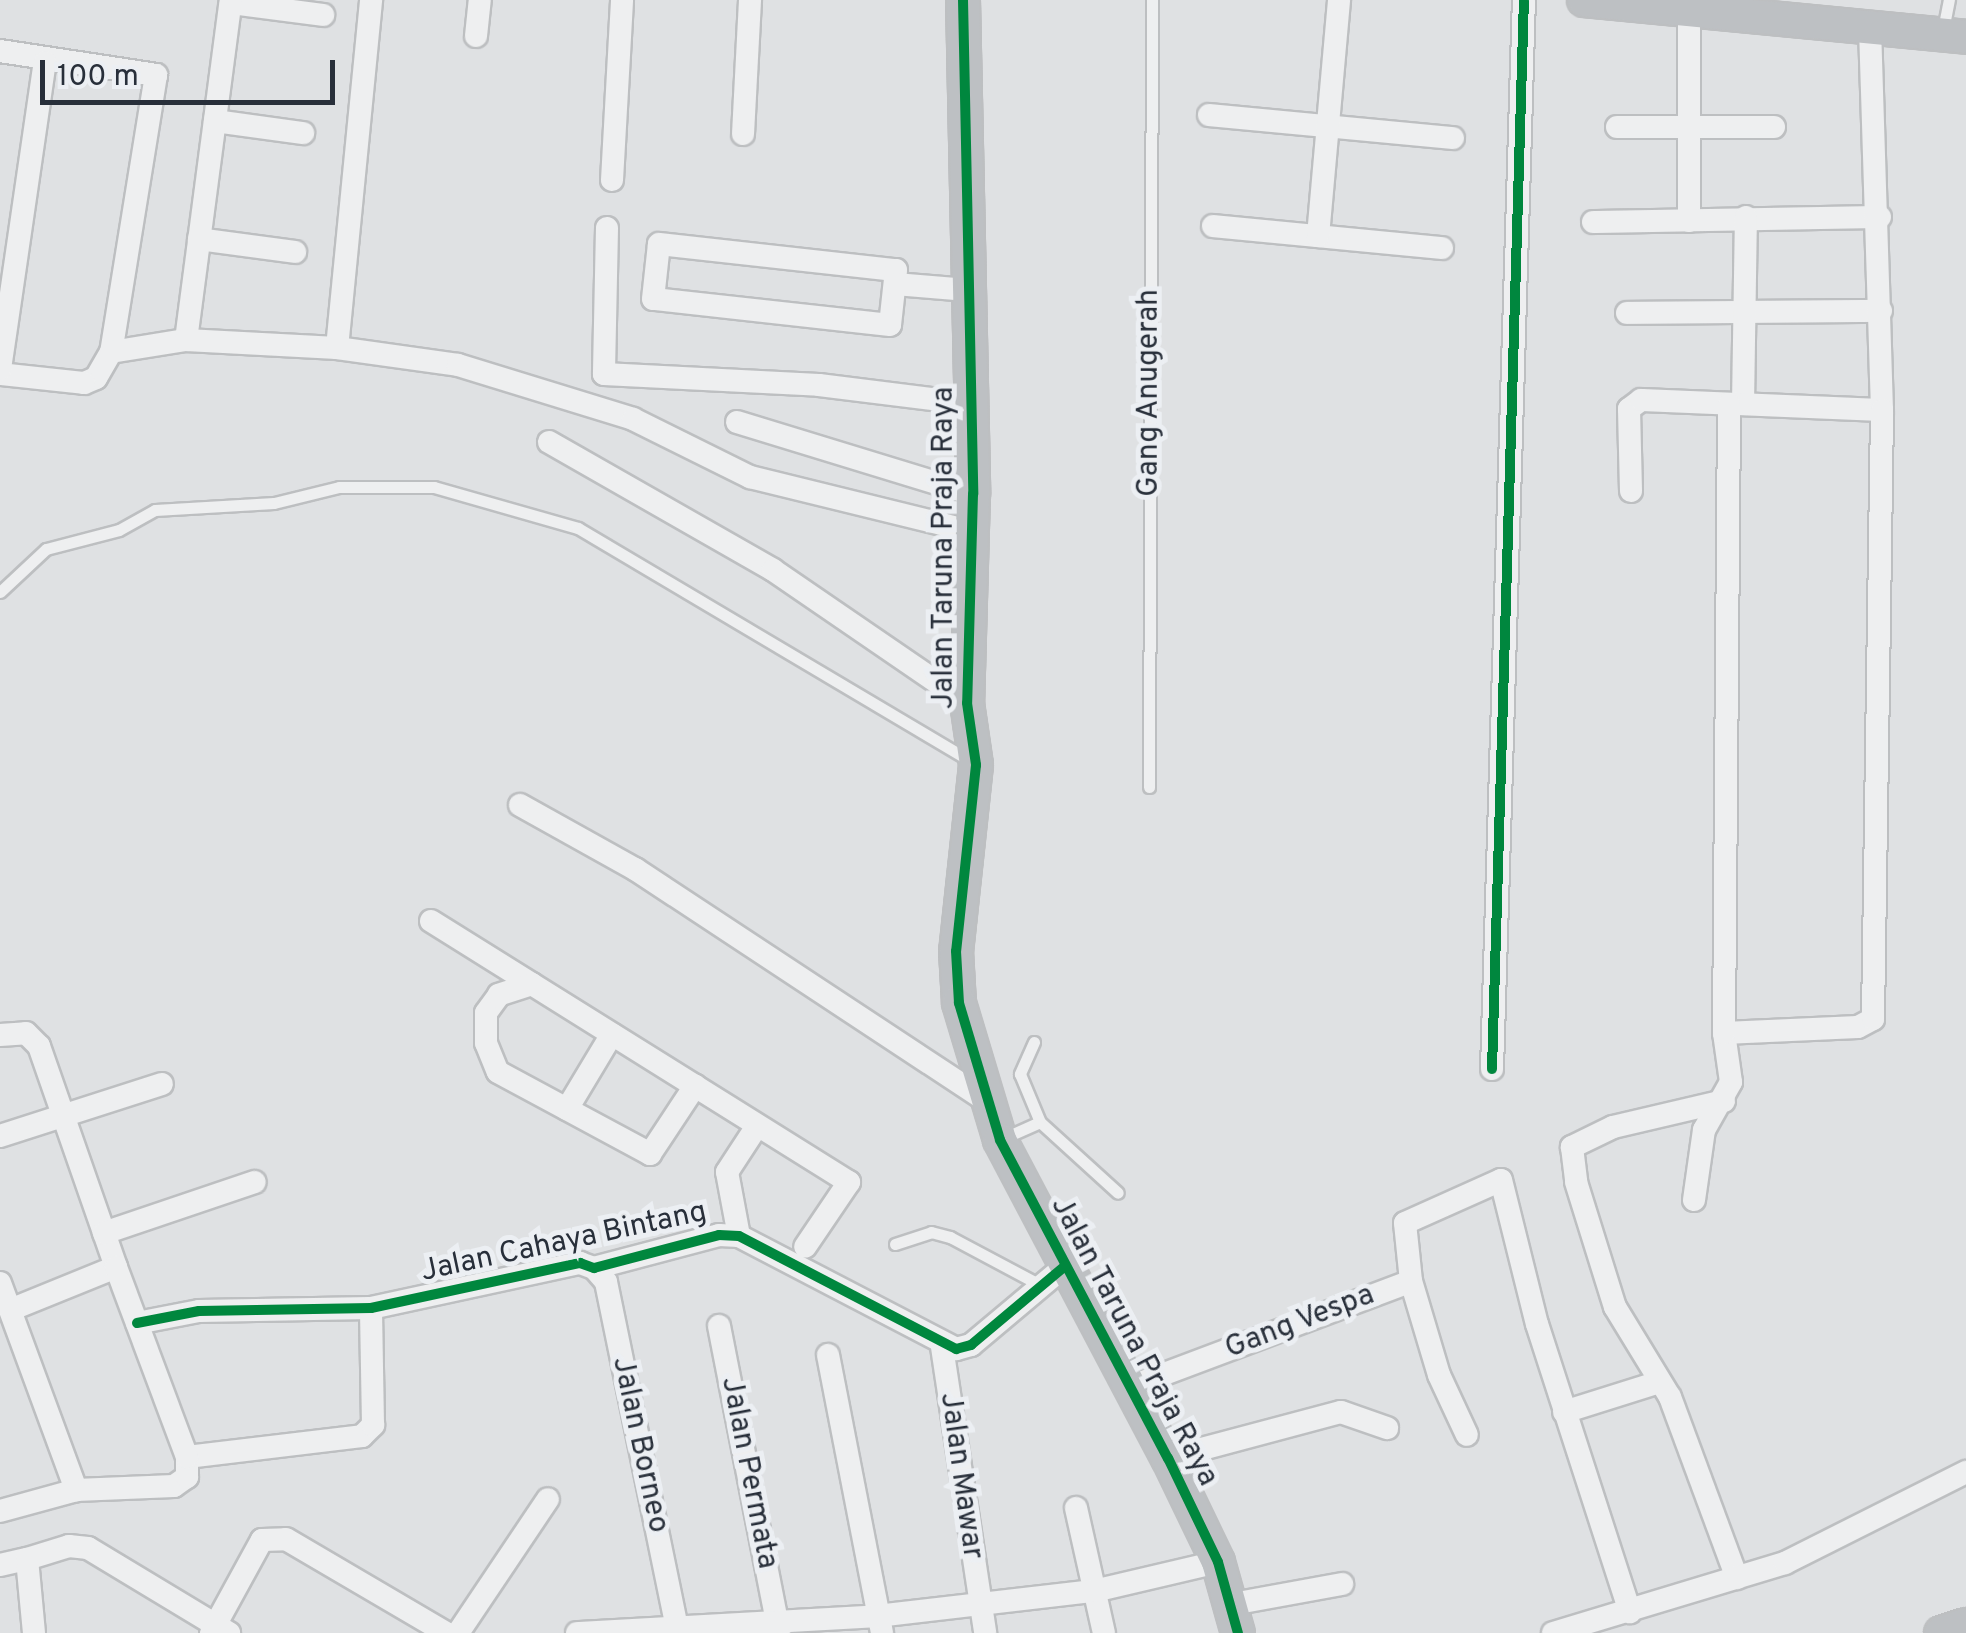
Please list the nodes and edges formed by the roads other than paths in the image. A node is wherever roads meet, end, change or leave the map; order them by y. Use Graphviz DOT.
graph roads {
  1 [pos="372,0"];
  2 [pos="480,0"];
  3 [pos="622,0"];
  4 [pos="750,0"];
  5 [pos="963,0"];
  6 [pos="1152,0"];
  7 [pos="1339,0"];
  8 [pos="1524,0"];
  9 [pos="1584,0"];
  10 [pos="1949,0"];
  11 [pos="231,1"];
  12 [pos="1776,10"];
  13 [pos="1689,14"];
  14 [pos="323,16"];
  15 [pos="1870,26"];
  16 [pos="1954,35"];
  17 [pos="476,36"];
  18 [pos="0,51"];
  19 [pos="45,62"];
  20 [pos="1208,115"];
  21 [pos="215,120"];
  22 [pos="1328,126"];
  23 [pos="1617,127"];
  24 [pos="1689,127"];
  25 [pos="1774,128"];
  26 [pos="303,133"];
  27 [pos="744,134"];
  28 [pos="1453,138"];
  29 [pos="612,180"];
  30 [pos="1746,217"];
  31 [pos="1880,218"];
  32 [pos="1689,221"];
  33 [pos="1593,222"];
  34 [pos="1213,226"];
  35 [pos="607,228"];
  36 [pos="1318,236"];
  37 [pos="199,239"];
  38 [pos="1442,248"];
  39 [pos="295,252"];
  40 [pos="894,284"];
  41 [pos="968,290"];
  42 [pos="1881,311"];
  43 [pos="1627,312"];
  44 [pos="1745,313"];
  45 [pos="186,340"];
  46 [pos="338,348"];
  47 [pos="110,352"];
  48 [pos="0,372"];
  49 [pos="970,404"];
  50 [pos="1736,404"];
  51 [pos="1882,410"];
  52 [pos="736,422"];
  53 [pos="549,442"];
  54 [pos="1631,491"];
  55 [pos="973,494"];
  56 [pos="970,531"];
  57 [pos="0,592"];
  58 [pos="967,703"];
  59 [pos="976,765"];
  60 [pos="1149,787"];
  61 [pos="520,805"];
  62 [pos="431,921"];
  63 [pos="532,984"];
  64 [pos="1724,1032"];
  65 [pos="612,1034"];
  66 [pos="0,1035"];
  67 [pos="1034,1042"];
  68 [pos="1492,1069"];
  69 [pos="162,1084"];
  70 [pos="695,1086"];
  71 [pos="987,1100"];
  72 [pos="1724,1101"];
  73 [pos="568,1109"];
  74 [pos="63,1113"];
  75 [pos="1040,1122"];
  76 [pos="758,1126"];
  77 [pos="0,1136"];
  78 [pos="1000,1140"];
  79 [pos="255,1182"];
  80 [pos="1118,1193"];
  81 [pos="1694,1200"];
  82 [pos="104,1234"];
  83 [pos="739,1236"];
  84 [pos="895,1244"];
  85 [pos="805,1246"];
  86 [pos="116,1267"];
  87 [pos="594,1268"];
  88 [pos="1053,1276"];
  89 [pos="1410,1281"];
  90 [pos="0,1283"];
  91 [pos="371,1308"];
  92 [pos="10,1310"];
  93 [pos="137,1323"];
  94 [pos="719,1326"];
  95 [pos="942,1347"];
  96 [pos="828,1355"];
  97 [pos="1659,1382"];
  98 [pos="1127,1388"];
  99 [pos="1564,1412"];
  100 [pos="1387,1428"];
  101 [pos="1466,1435"];
  102 [pos="187,1457"];
  103 [pos="1168,1458"];
  104 [pos="1966,1472"];
  105 [pos="76,1490"];
  106 [pos="548,1499"];
  107 [pos="1076,1508"];
  108 [pos="0,1511"];
  109 [pos="27,1559"];
  110 [pos="1218,1562"];
  111 [pos="0,1565"];
  112 [pos="1738,1578"];
  113 [pos="1342,1584"];
  114 [pos="1094,1591"];
  115 [pos="978,1604"];
  116 [pos="1630,1612"];
  117 [pos="1235,1619"];
  118 [pos="879,1625"];
  119 [pos="1966,1625"];
  120 [pos="778,1627"];
  121 [pos="219,1630"];
  122 [pos="678,1630"];
  123 [pos="1545,1632"];
  124 [pos="34,1633"];
  125 [pos="446,1633"];
  126 [pos="458,1633"];
  127 [pos="577,1633"];
  128 [pos="985,1633"];
  129 [pos="1104,1633"];
  130 [pos="1940,1633"];
  1 -- 46 [label="street"];
  2 -- 17 [label="street"];
  3 -- 29 [label="street"];
  4 -- 27 [label="street"];
  5 -- 41 [label="street, Jalan Taruna Praja Raya"];
  6 -- 60 [label="lane, Gang Anugerah"];
  7 -- 22 [label="street"];
  8 -- 68 [label="street"];
  9 -- 13 [label="street"];
  10 -- 16 [label="lane"];
  11 -- 14 [label="street"];
  11 -- 21 [label="street"];
  12 -- 13 [label="street"];
  12 -- 15 [label="street"];
  13 -- 24 [label="street"];
  15 -- 16 [label="street"];
  15 -- 31 [label="street"];
  18 -- 19 [label="street"];
  19 -- 47 [label="street"];
  19 -- 48 [label="street"];
  20 -- 22 [label="street"];
  21 -- 26 [label="street"];
  21 -- 37 [label="street"];
  22 -- 28 [label="street"];
  22 -- 36 [label="street"];
  23 -- 24 [label="street"];
  24 -- 25 [label="street"];
  24 -- 32 [label="street"];
  30 -- 31 [label="street"];
  30 -- 32 [label="street"];
  30 -- 44 [label="street"];
  31 -- 42 [label="street"];
  32 -- 33 [label="street"];
  34 -- 36 [label="street"];
  35 -- 49 [label="street"];
  36 -- 38 [label="street"];
  37 -- 39 [label="street"];
  37 -- 45 [label="street"];
  40 -- 40 [label="street"];
  40 -- 41 [label="street"];
  41 -- 49 [label="street, Jalan Taruna Praja Raya"];
  42 -- 44 [label="street"];
  42 -- 51 [label="street"];
  43 -- 44 [label="street"];
  44 -- 50 [label="street"];
  45 -- 46 [label="street"];
  45 -- 47 [label="street"];
  46 -- 56 [label="street"];
  47 -- 48 [label="street"];
  49 -- 55 [label="street, Jalan Taruna Praja Raya"];
  50 -- 51 [label="street"];
  50 -- 54 [label="street"];
  50 -- 64 [label="street"];
  51 -- 64 [label="street"];
  52 -- 55 [label="street"];
  53 -- 58 [label="street"];
  55 -- 56 [label="street, Jalan Taruna Praja Raya"];
  56 -- 58 [label="street, Jalan Taruna Praja Raya"];
  57 -- 59 [label="lane"];
  58 -- 59 [label="street, Jalan Taruna Praja Raya"];
  59 -- 71 [label="street, Jalan Taruna Praja Raya"];
  61 -- 71 [label="street"];
  62 -- 63 [label="street"];
  63 -- 65 [label="street"];
  63 -- 73 [label="street"];
  64 -- 72 [label="street"];
  65 -- 70 [label="street"];
  65 -- 73 [label="street"];
  66 -- 74 [label="street"];
  67 -- 75 [label="lane"];
  69 -- 74 [label="street"];
  70 -- 73 [label="street"];
  70 -- 76 [label="street"];
  71 -- 78 [label="street, Jalan Taruna Praja Raya"];
  72 -- 81 [label="street"];
  72 -- 97 [label="street"];
  74 -- 77 [label="street"];
  74 -- 82 [label="street"];
  75 -- 78 [label="lane"];
  75 -- 80 [label="lane"];
  76 -- 83 [label="street"];
  76 -- 85 [label="street"];
  78 -- 88 [label="street, Jalan Taruna Praja Raya"];
  79 -- 82 [label="street"];
  82 -- 86 [label="street"];
  83 -- 87 [label="street, Jalan Cahaya Bintang"];
  83 -- 95 [label="street, Jalan Cahaya Bintang"];
  84 -- 88 [label="lane"];
  86 -- 92 [label="street"];
  86 -- 93 [label="street"];
  87 -- 91 [label="street, Jalan Cahaya Bintang"];
  87 -- 122 [label="street, Jalan Borneo"];
  88 -- 95 [label="street"];
  88 -- 98 [label="street, Jalan Taruna Praja Raya"];
  89 -- 98 [label="street, Gang Vespa"];
  89 -- 99 [label="street, Gang Vespa"];
  89 -- 101 [label="street"];
  90 -- 92 [label="street"];
  91 -- 93 [label="street, Jalan Cahaya Bintang"];
  91 -- 102 [label="street"];
  92 -- 105 [label="street"];
  93 -- 102 [label="street"];
  94 -- 120 [label="street, Jalan Permata"];
  95 -- 115 [label="street, Jalan Mawar"];
  96 -- 118 [label="street"];
  97 -- 99 [label="street"];
  97 -- 112 [label="street"];
  98 -- 103 [label="street, Jalan Taruna Praja Raya"];
  99 -- 116 [label="street"];
  100 -- 103 [label="street"];
  102 -- 105 [label="street"];
  103 -- 110 [label="street, Jalan Taruna Praja Raya"];
  104 -- 112 [label="street"];
  105 -- 108 [label="street"];
  106 -- 126 [label="street"];
  107 -- 114 [label="street"];
  109 -- 111 [label="street"];
  109 -- 121 [label="street"];
  109 -- 124 [label="street"];
  110 -- 114 [label="street"];
  110 -- 117 [label="street, Jalan Taruna Praja Raya"];
  112 -- 116 [label="street"];
  113 -- 117 [label="street"];
  114 -- 115 [label="street"];
  114 -- 129 [label="street"];
  115 -- 118 [label="street"];
  115 -- 128 [label="street, Jalan Mawar"];
  116 -- 123 [label="street"];
  118 -- 120 [label="street"];
  119 -- 130 [label="street"];
  120 -- 122 [label="street"];
  121 -- 125 [label="street"];
  122 -- 127 [label="street"];
}
